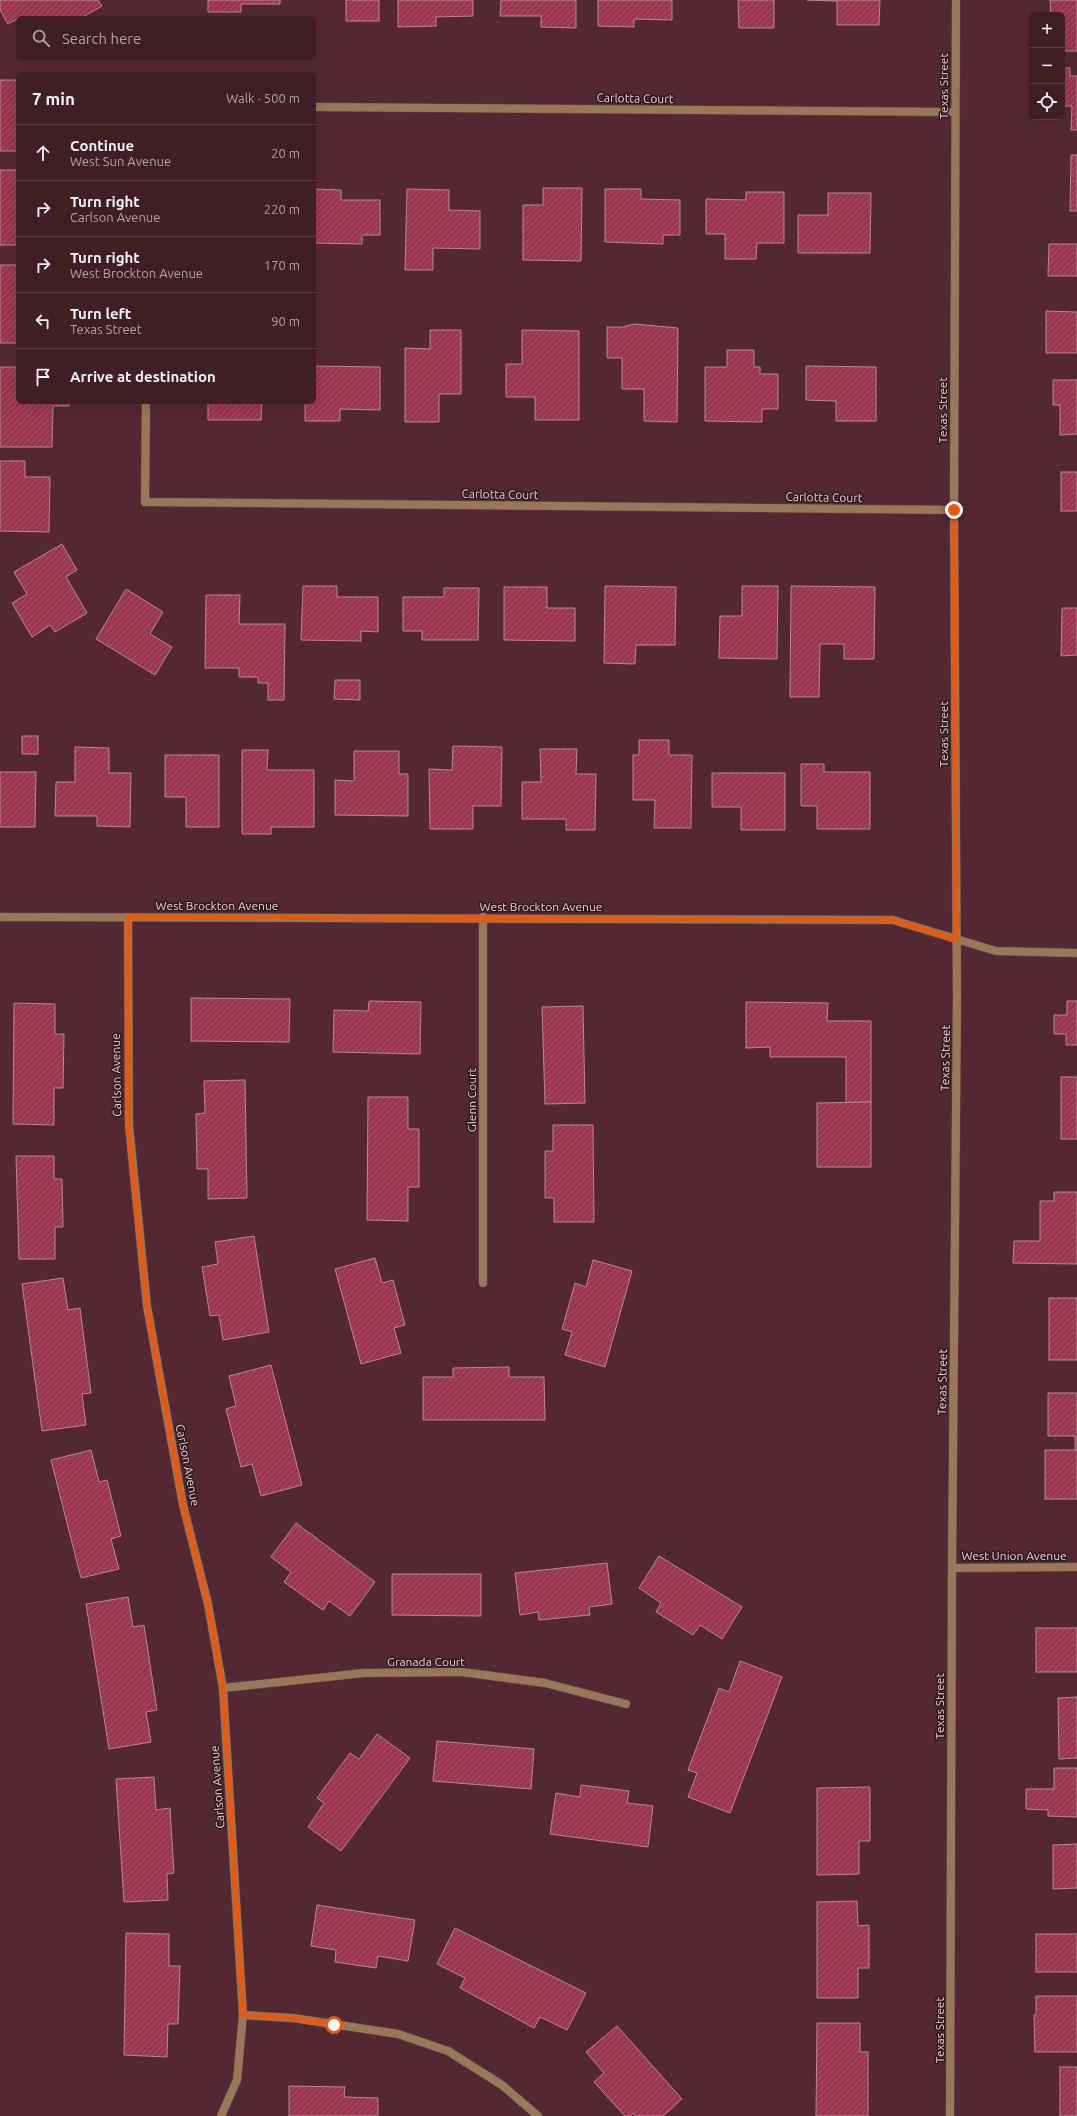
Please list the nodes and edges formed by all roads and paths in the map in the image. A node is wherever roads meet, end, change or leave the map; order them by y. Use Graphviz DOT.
graph roads {
  1 [pos="956,0"];
  2 [pos="316,107"];
  3 [pos="955,112"];
  4 [pos="146,404"];
  5 [pos="954,510"];
  6 [pos="0,917"];
  7 [pos="128,917"];
  8 [pos="483,917"];
  9 [pos="956,940"];
  10 [pos="1077,953"];
  11 [pos="483,1283"];
  12 [pos="1077,1567"];
  13 [pos="952,1568"];
  14 [pos="223,1688"];
  15 [pos="626,1704"];
  16 [pos="243,2015"];
  17 [pos="221,2116"];
  18 [pos="538,2116"];
  19 [pos="950,2116"];
  1 -- 3 [label="street, Texas Street"];
  2 -- 3 [label="street, Carlotta Court"];
  3 -- 5 [label="street, Texas Street"];
  4 -- 5 [label="street, Carlotta Court"];
  5 -- 9 [label="street, Texas Street"];
  6 -- 7 [label="street, West Brockton Avenue"];
  7 -- 8 [label="street, West Brockton Avenue"];
  7 -- 14 [label="street, Carlson Avenue"];
  8 -- 9 [label="street, West Brockton Avenue"];
  8 -- 11 [label="street, Glenn Court"];
  9 -- 10 [label="street, West Brockton Avenue"];
  9 -- 13 [label="street, Texas Street"];
  12 -- 13 [label="street, West Union Avenue"];
  13 -- 19 [label="street, Texas Street"];
  14 -- 15 [label="street, Granada Court"];
  14 -- 16 [label="street, Carlson Avenue"];
  16 -- 17 [label="street, Carlson Avenue"];
  16 -- 18 [label="street"];
}
